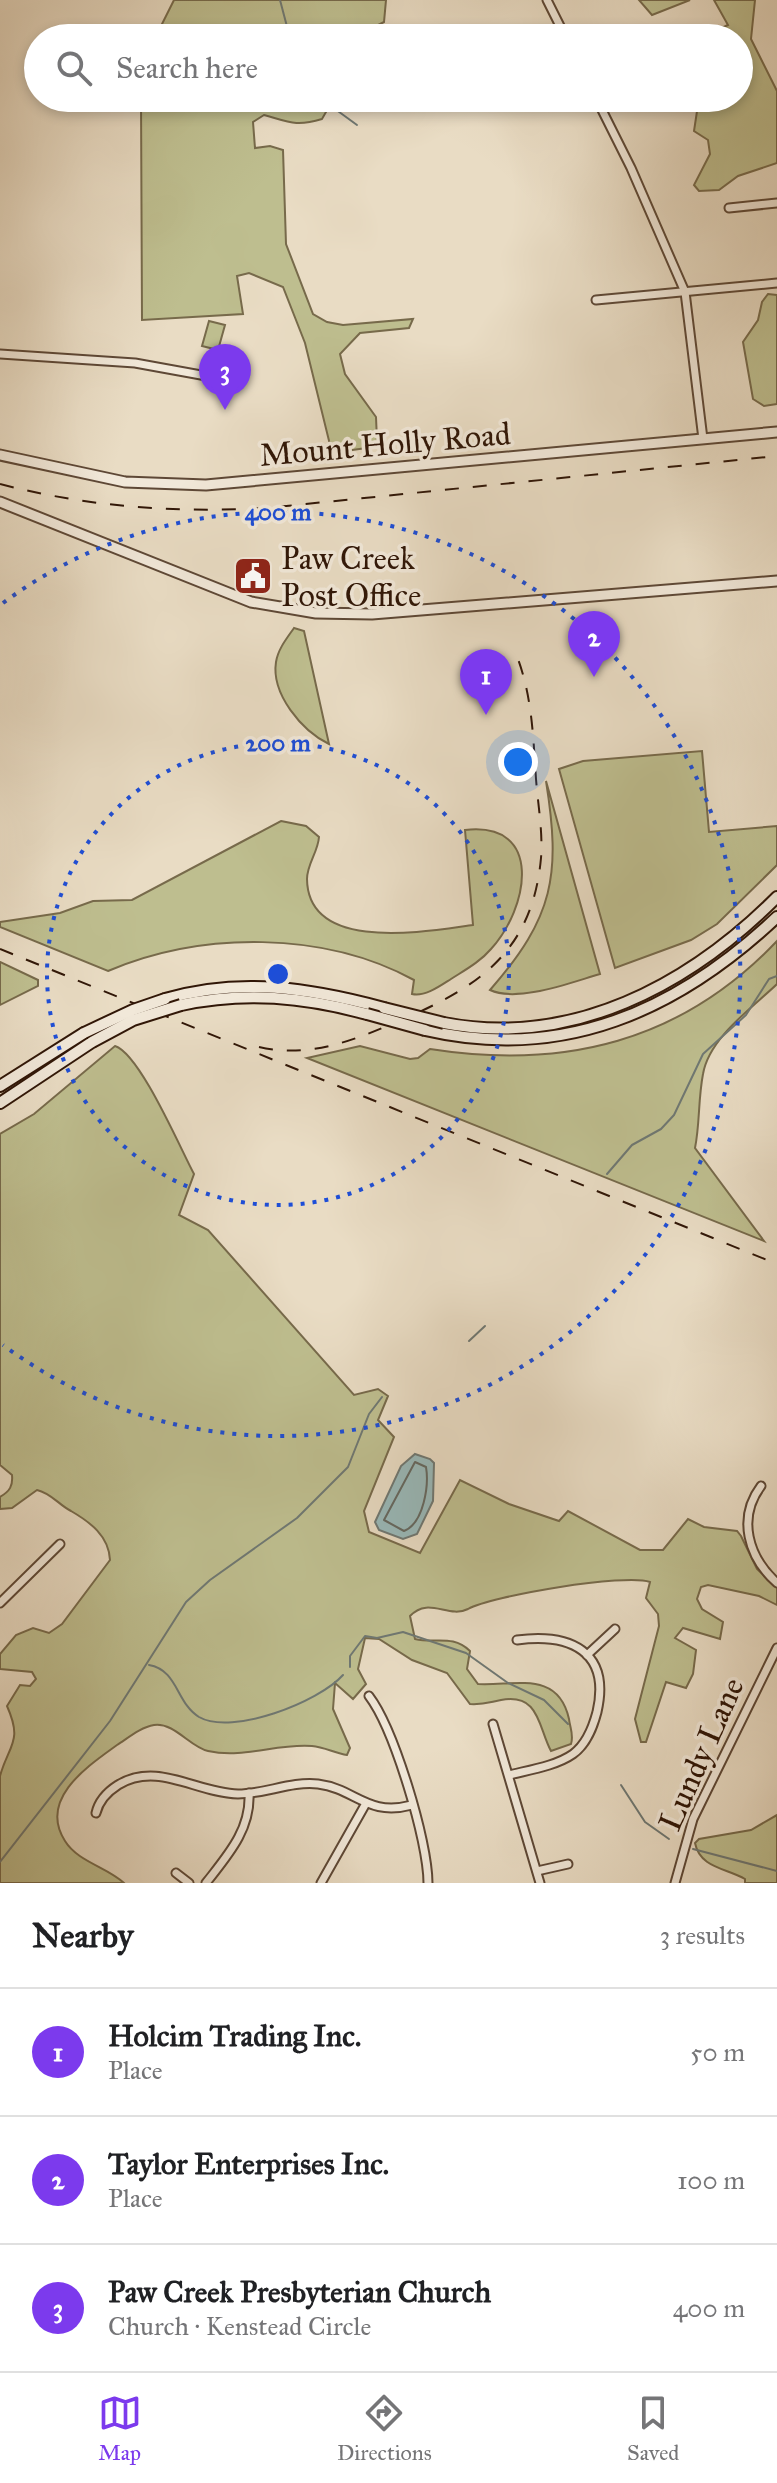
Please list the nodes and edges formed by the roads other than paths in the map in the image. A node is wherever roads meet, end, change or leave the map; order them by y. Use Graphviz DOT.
graph roads {
  1 [pos="547,0"];
  2 [pos="559,24"];
  3 [pos="603,112"];
  4 [pos="777,203"];
  5 [pos="729,208"];
  6 [pos="777,283"];
  7 [pos="685,292"];
  8 [pos="596,300"];
  9 [pos="0,354"];
  10 [pos="234,381"];
  11 [pos="777,432"];
  12 [pos="703,439"];
  13 [pos="0,455"];
  14 [pos="0,502"];
  15 [pos="777,581"];
  16 [pos="777,897"];
  17 [pos="777,917"];
  18 [pos="88,1038"];
  19 [pos="0,1086"];
  20 [pos="0,1103"];
  21 [pos="761,1486"];
  22 [pos="60,1544"];
  23 [pos="777,1583"];
  24 [pos="0,1603"];
  25 [pos="615,1629"];
  26 [pos="517,1640"];
  27 [pos="777,1648"];
  28 [pos="587,1655"];
  29 [pos="369,1696"];
  30 [pos="493,1724"];
  31 [pos="509,1775"];
  32 [pos="249,1793"];
  33 [pos="365,1805"];
  34 [pos="412,1805"];
  35 [pos="96,1813"];
  36 [pos="568,1864"];
  37 [pos="537,1871"];
  38 [pos="176,1873"];
  39 [pos="189,1883"];
  40 [pos="206,1883"];
  41 [pos="321,1883"];
  42 [pos="428,1883"];
  43 [pos="540,1883"];
  44 [pos="675,1883"];
  1 -- 2 [label="street"];
  3 -- 7 [label="street"];
  4 -- 5 [label="street"];
  6 -- 7 [label="street"];
  7 -- 8 [label="street"];
  7 -- 12 [label="street"];
  9 -- 10 [label="street"];
  11 -- 12 [label="street, Mount Holly Road"];
  12 -- 13 [label="street, Mount Holly Road"];
  14 -- 15 [label="street"];
  16 -- 18 [label="main road, bridge"];
  17 -- 18 [label="main road, bridge"];
  18 -- 19 [label="main road"];
  18 -- 20 [label="main road"];
  21 -- 23 [label="street"];
  22 -- 24 [label="street"];
  25 -- 28 [label="street"];
  26 -- 28 [label="street"];
  27 -- 44 [label="street, Lundy Lane"];
  28 -- 31 [label="street"];
  29 -- 34 [label="street"];
  30 -- 31 [label="street"];
  31 -- 37 [label="street"];
  32 -- 33 [label="street"];
  32 -- 35 [label="street"];
  32 -- 40 [label="street"];
  33 -- 34 [label="street"];
  33 -- 41 [label="street"];
  34 -- 42 [label="street"];
  36 -- 37 [label="street"];
  37 -- 43 [label="street"];
  38 -- 39 [label="street"];
}
